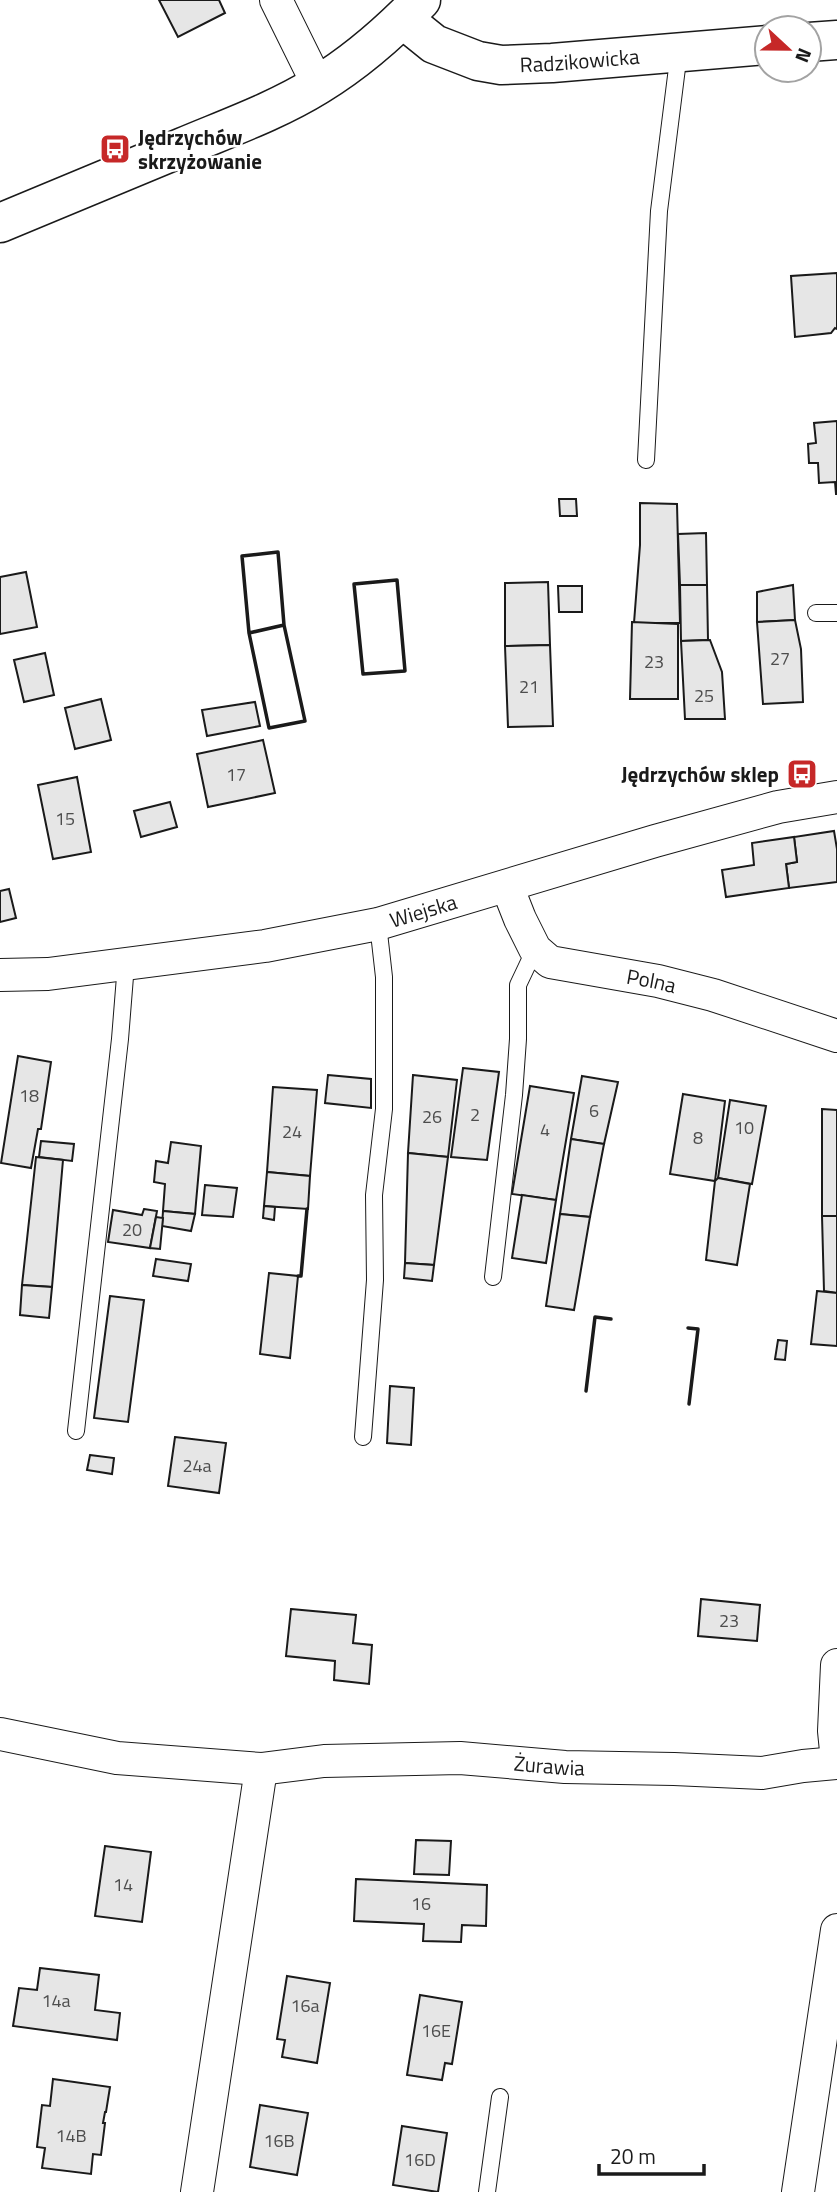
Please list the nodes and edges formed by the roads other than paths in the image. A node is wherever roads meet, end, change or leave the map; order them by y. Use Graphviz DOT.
graph roads {
  1 [pos="276,0"];
  2 [pos="412,9"];
  3 [pos="753,46"];
  4 [pos="679,52"];
  5 [pos="318,85"];
  6 [pos="0,223"];
  7 [pos="646,460"];
  8 [pos="816,613"];
  9 [pos="837,613"];
  10 [pos="837,797"];
  11 [pos="507,886"];
  12 [pos="378,924"];
  13 [pos="535,949"];
  14 [pos="127,964"];
  15 [pos="0,975"];
  16 [pos="837,1036"];
  17 [pos="493,1277"];
  18 [pos="76,1431"];
  19 [pos="363,1437"];
  20 [pos="837,1665"];
  21 [pos="0,1734"];
  22 [pos="837,1762"];
  23 [pos="261,1769"];
  24 [pos="837,1930"];
  25 [pos="500,2097"];
  26 [pos="197,2192"];
  27 [pos="487,2192"];
  28 [pos="798,2192"];
  1 -- 5 [label="street"];
  2 -- 4 [label="street, Radzikowicka"];
  2 -- 5 [label="street"];
  3 -- 4 [label="street, Radzikowicka"];
  4 -- 7 [label="lane"];
  5 -- 6 [label="street"];
  8 -- 9 [label="lane"];
  10 -- 11 [label="street, Wiejska"];
  11 -- 12 [label="street, Wiejska"];
  11 -- 13 [label="street"];
  12 -- 14 [label="street, Wiejska"];
  12 -- 19 [label="lane"];
  13 -- 16 [label="street, Polna"];
  13 -- 17 [label="lane"];
  14 -- 15 [label="street, Wiejska"];
  14 -- 18 [label="lane"];
  20 -- 22 [label="street"];
  21 -- 23 [label="street, Żurawia"];
  22 -- 23 [label="street, Żurawia"];
  23 -- 26 [label="street"];
  24 -- 28 [label="street"];
  25 -- 27 [label="lane"];
}
